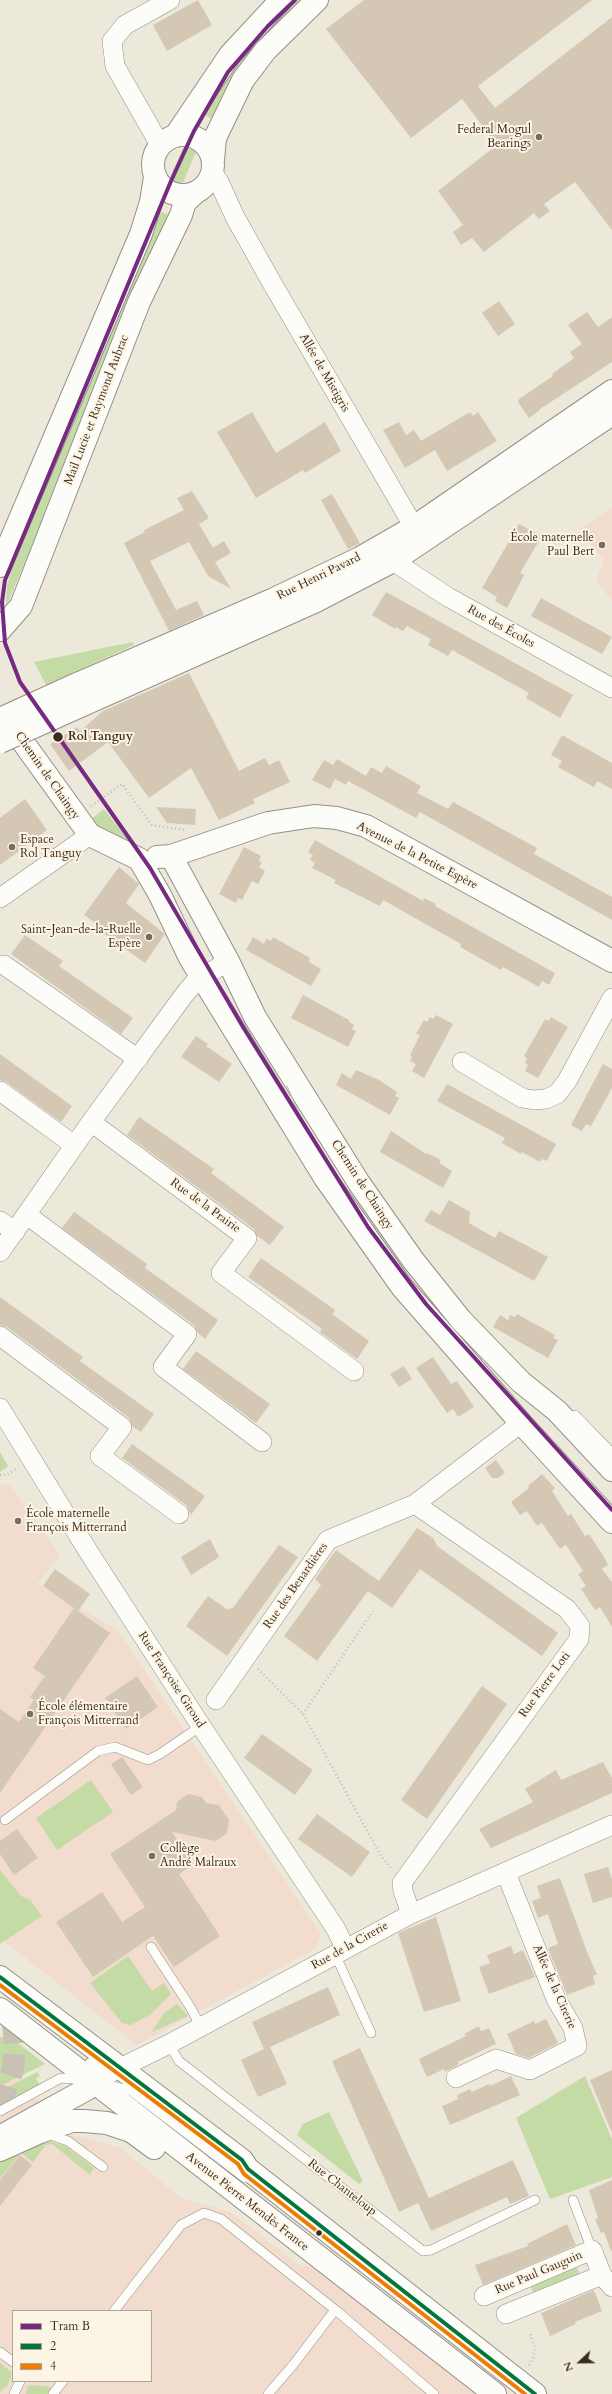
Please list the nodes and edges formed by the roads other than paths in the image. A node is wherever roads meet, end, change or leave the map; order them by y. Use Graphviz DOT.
graph roads {
  1 [pos="170,0"];
  2 [pos="281,0"];
  3 [pos="317,0"];
  4 [pos="168,140"];
  5 [pos="155,177"];
  6 [pos="206,178"];
  7 [pos="612,391"];
  8 [pos="612,414"];
  9 [pos="414,527"];
  10 [pos="393,561"];
  11 [pos="0,566"];
  12 [pos="0,630"];
  13 [pos="612,688"];
  14 [pos="81,694"];
  15 [pos="0,709"];
  16 [pos="0,719"];
  17 [pos="0,742"];
  18 [pos="90,835"];
  19 [pos="170,856"];
  20 [pos="139,859"];
  21 [pos="0,898"];
  22 [pos="228,961"];
  23 [pos="612,961"];
  24 [pos="4,965"];
  25 [pos="203,977"];
  26 [pos="612,998"];
  27 [pos="138,1059"];
  28 [pos="462,1062"];
  29 [pos="0,1091"];
  30 [pos="91,1122"];
  31 [pos="74,1145"];
  32 [pos="28,1215"];
  33 [pos="7,1226"];
  34 [pos="0,1252"];
  35 [pos="0,1336"];
  36 [pos="354,1371"];
  37 [pos="563,1407"];
  38 [pos="0,1408"];
  39 [pos="521,1423"];
  40 [pos="262,1442"];
  41 [pos="612,1453"];
  42 [pos="612,1470"];
  43 [pos="415,1504"];
  44 [pos="179,1514"];
  45 [pos="612,1522"];
  46 [pos="216,1700"];
  47 [pos="200,1726"];
  48 [pos="5,1820"];
  49 [pos="612,1825"];
  50 [pos="506,1872"];
  51 [pos="411,1914"];
  52 [pos="151,1947"];
  53 [pos="340,1951"];
  54 [pos="0,1977"];
  55 [pos="0,1999"];
  56 [pos="0,2009"];
  57 [pos="201,2027"];
  58 [pos="371,2033"];
  59 [pos="169,2044"];
  60 [pos="94,2064"];
  61 [pos="122,2068"];
  62 [pos="456,2078"];
  63 [pos="0,2111"];
  64 [pos="40,2132"];
  65 [pos="0,2136"];
  66 [pos="0,2150"];
  67 [pos="103,2167"];
  68 [pos="223,2184"];
  69 [pos="535,2200"];
  70 [pos="573,2200"];
  71 [pos="592,2250"];
  72 [pos="607,2281"];
  73 [pos="484,2296"];
  74 [pos="115,2310"];
  75 [pos="337,2311"];
  76 [pos="506,2314"];
  77 [pos="440,2321"];
  78 [pos="0,2352"];
  79 [pos="12,2361"];
  80 [pos="20,2382"];
  81 [pos="62,2382"];
  82 [pos="14,2394"];
  83 [pos="53,2394"];
  84 [pos="268,2394"];
  85 [pos="434,2394"];
  86 [pos="494,2394"];
  87 [pos="535,2394"];
  1 -- 4 [label="street"];
  2 -- 4 [label="street"];
  3 -- 6 [label="street"];
  4 -- 5 [label="street"];
  4 -- 6 [label="street"];
  5 -- 6 [label="street"];
  5 -- 11 [label="street"];
  6 -- 9 [label="street, Allée de Mistigris"];
  6 -- 12 [label="street, Mail Lucie et Raymond Aubrac"];
  7 -- 9 [label="street, Rue Henri Pavard"];
  8 -- 10 [label="street, Rue Henri Pavard"];
  9 -- 14 [label="street, Rue Henri Pavard"];
  10 -- 13 [label="street, Rue des Écoles"];
  10 -- 14 [label="street, Rue Henri Pavard"];
  14 -- 16 [label="street, Rue Henri Pavard, bridge"];
  14 -- 17 [label="street, Rue Henri Pavard, bridge"];
  15 -- 18 [label="street, Chemin de Chaingy"];
  18 -- 20 [label="street, Chemin de Chaingy"];
  18 -- 21 [label="street"];
  19 -- 20 [label="street, Avenue de la Petite Espère"];
  19 -- 22 [label="street, Chemin de Chaingy"];
  19 -- 23 [label="street, Avenue de la Petite Espère"];
  20 -- 25 [label="street, Chemin de Chaingy"];
  22 -- 25 [label="street"];
  22 -- 37 [label="street, Chemin de Chaingy"];
  24 -- 27 [label="street"];
  25 -- 27 [label="street"];
  25 -- 39 [label="street, Chemin de Chaingy"];
  26 -- 28 [label="street"];
  27 -- 30 [label="street"];
  29 -- 31 [label="street"];
  30 -- 31 [label="street"];
  30 -- 36 [label="street, Rue de la Prairie"];
  31 -- 32 [label="street"];
  32 -- 33 [label="street"];
  32 -- 40 [label="street"];
  33 -- 34 [label="street"];
  35 -- 44 [label="street"];
  37 -- 41 [label="lane"];
  37 -- 42 [label="street, Chemin de Chaingy"];
  38 -- 47 [label="street, Rue Françoise Giroud"];
  39 -- 43 [label="street, Rue des Benardières"];
  39 -- 45 [label="street, Chemin de Chaingy"];
  43 -- 46 [label="street, Rue des Benardières"];
  43 -- 51 [label="street, Rue Pierre Loti"];
  47 -- 48 [label="lane"];
  47 -- 53 [label="street, Rue Françoise Giroud"];
  49 -- 50 [label="street, Rue de la Cirerie"];
  50 -- 51 [label="street, Rue de la Cirerie"];
  50 -- 62 [label="street, Allée de la Cirerie"];
  51 -- 53 [label="street, Rue de la Cirerie"];
  52 -- 57 [label="lane"];
  53 -- 57 [label="street, Rue de la Cirerie"];
  53 -- 58 [label="lane"];
  54 -- 60 [label="street, Avenue Pierre Mendès France"];
  55 -- 60 [label="lane"];
  56 -- 60 [label="street, Avenue Pierre Mendès France"];
  57 -- 59 [label="street, Rue de la Cirerie"];
  59 -- 61 [label="street, Rue de la Cirerie"];
  59 -- 69 [label="lane, Rue Chanteloup"];
  60 -- 61 [label="street, Avenue Pierre Mendès France"];
  60 -- 61 [label="street, Rue de la Cirerie"];
  60 -- 63 [label="lane"];
  60 -- 65 [label="street"];
  60 -- 68 [label="street, Avenue Pierre Mendès France"];
  60 -- 77 [label="lane"];
  61 -- 77 [label="street, Avenue Pierre Mendès France"];
  64 -- 66 [label="street"];
  64 -- 67 [label="lane"];
  64 -- 68 [label="street"];
  68 -- 86 [label="street, Avenue Pierre Mendès France"];
  70 -- 71 [label="lane"];
  71 -- 72 [label="street, Rue Paul Gauguin"];
  71 -- 73 [label="street, Rue Paul Gauguin"];
  72 -- 76 [label="street, Rue Paul Gauguin"];
  74 -- 75 [label="lane"];
  75 -- 84 [label="lane"];
  75 -- 85 [label="lane"];
  77 -- 87 [label="street, Avenue Pierre Mendès France"];
  78 -- 79 [label="lane"];
  80 -- 82 [label="lane"];
  81 -- 83 [label="lane"];
}
